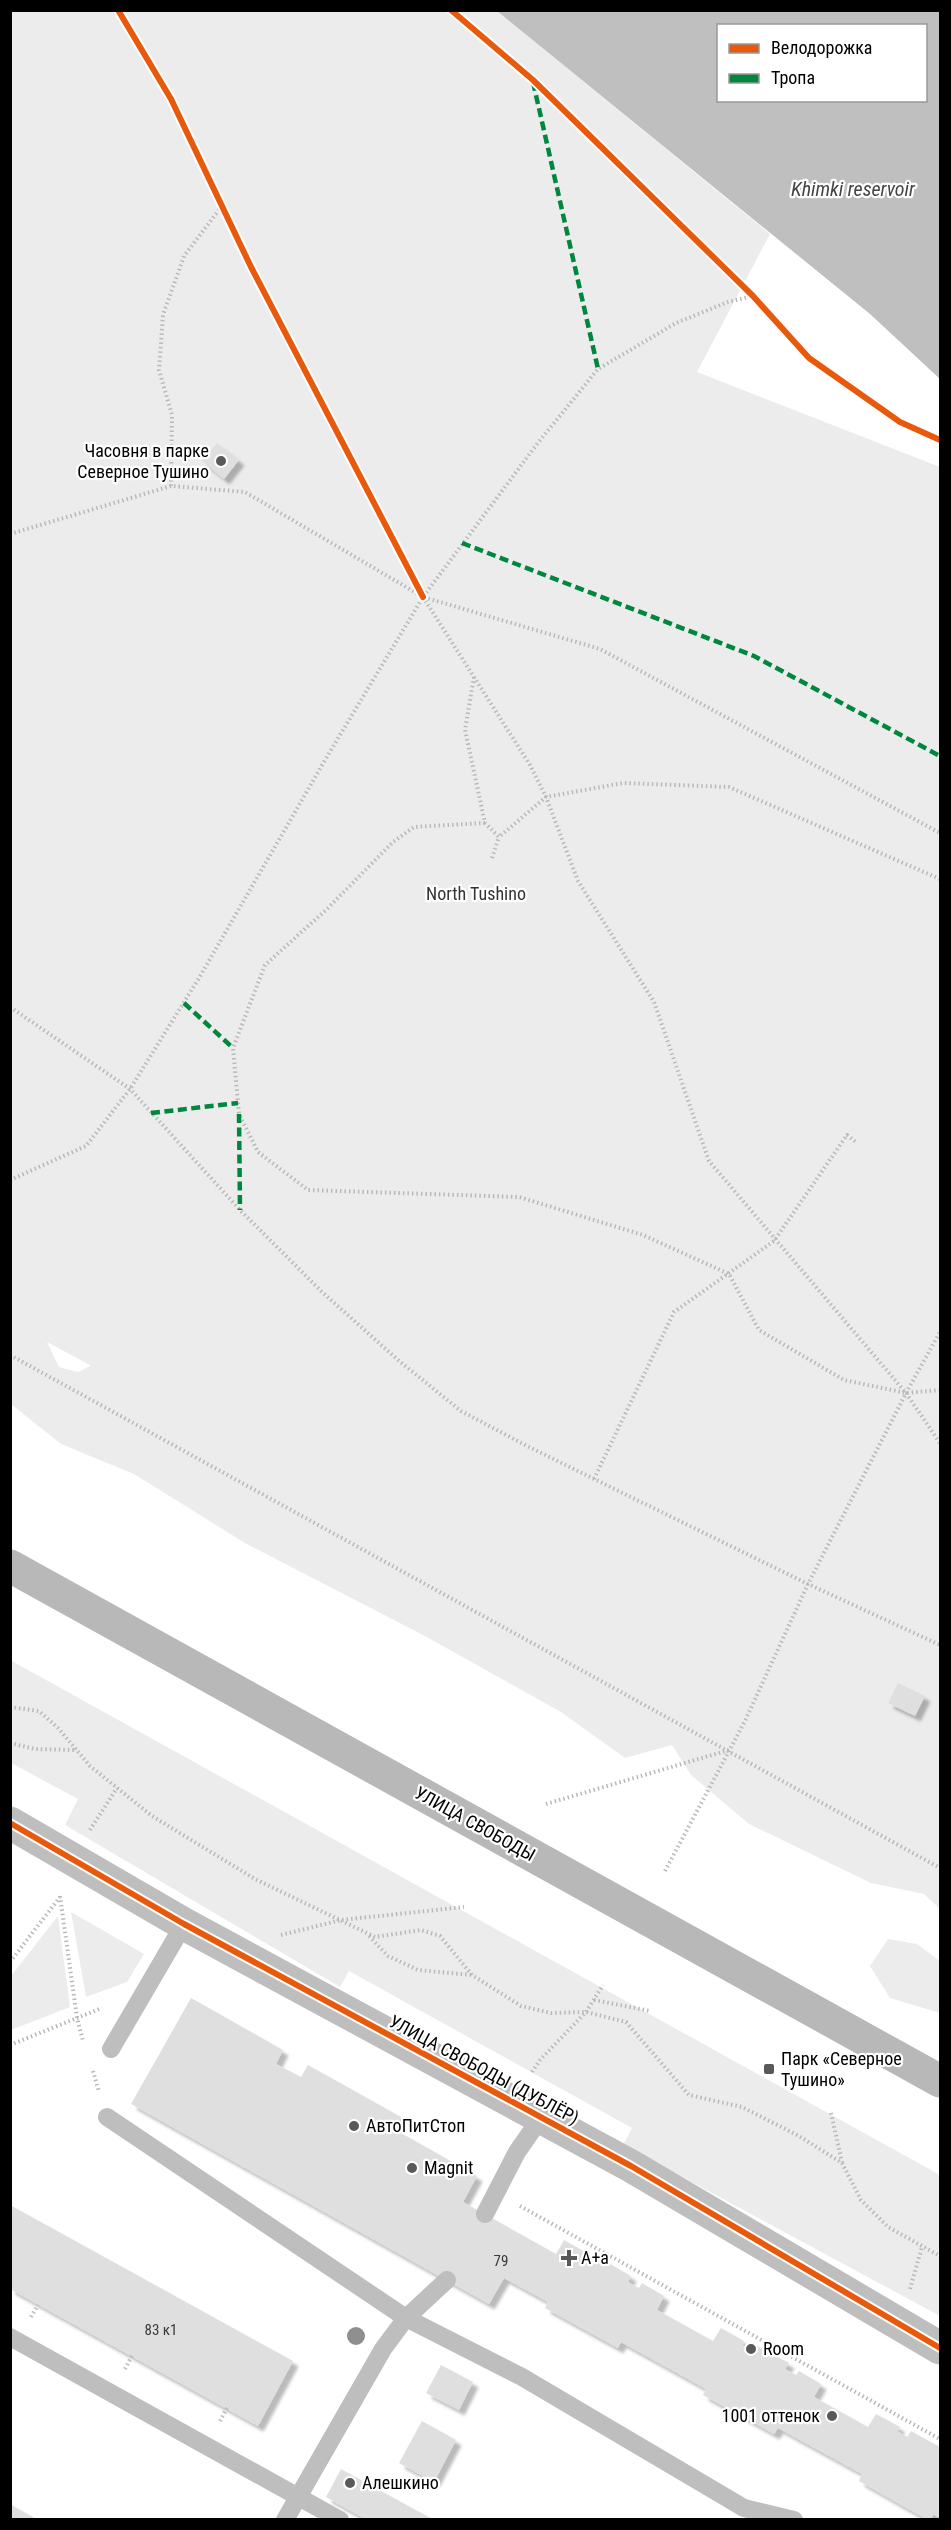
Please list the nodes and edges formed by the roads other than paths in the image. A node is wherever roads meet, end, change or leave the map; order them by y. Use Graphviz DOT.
graph roads {
  1 [pos="10,1566"];
  2 [pos="10,1823"];
  3 [pos="184,1924"];
  4 [pos="111,2049"];
  5 [pos="940,2081"];
  6 [pos="107,2117"];
  7 [pos="540,2119"];
  8 [pos="485,2214"];
  9 [pos="447,2280"];
  10 [pos="406,2318"];
  11 [pos="10,2337"];
  12 [pos="940,2348"];
  13 [pos="298,2496"];
  14 [pos="285,2520"];
  15 [pos="340,2520"];
  16 [pos="794,2520"];
  1 -- 5 [label="main road, УЛИЦА СВОБОДЫ"];
  2 -- 3 [label="street, УЛИЦА СВОБОДЫ (ДУБЛЁР)"];
  3 -- 4 [label="lane"];
  3 -- 7 [label="street, УЛИЦА СВОБОДЫ (ДУБЛЁР)"];
  6 -- 10 [label="lane"];
  7 -- 8 [label="lane"];
  7 -- 12 [label="street, УЛИЦА СВОБОДЫ (ДУБЛЁР)"];
  9 -- 10 [label="lane"];
  10 -- 13 [label="lane"];
  10 -- 16 [label="lane"];
  11 -- 13 [label="lane"];
  13 -- 14 [label="lane"];
  13 -- 15 [label="lane"];
}
